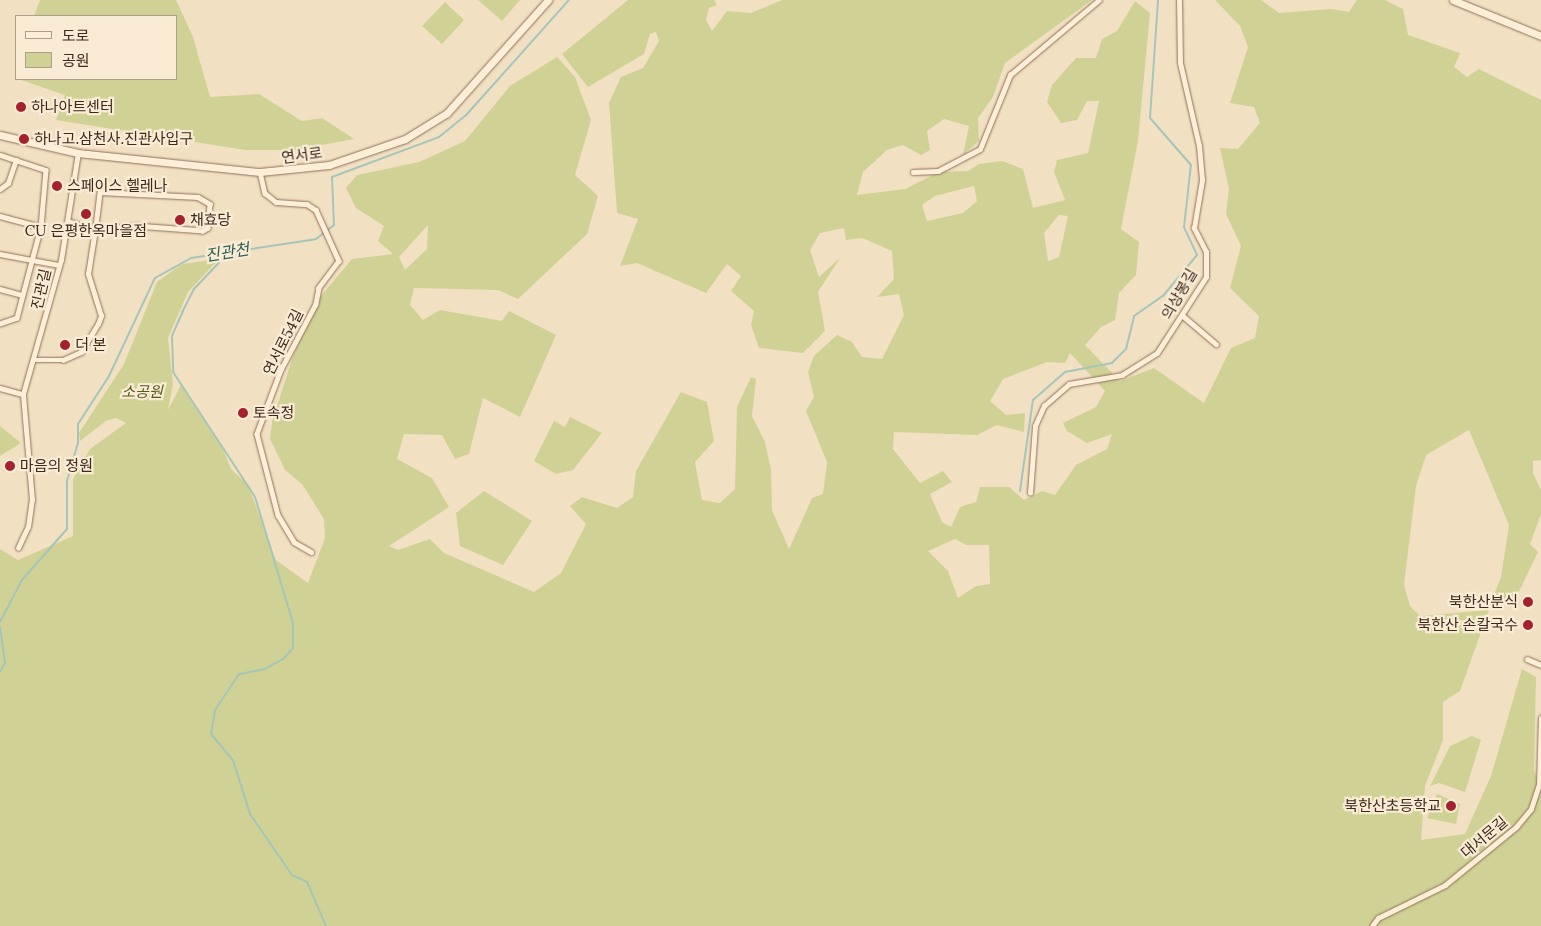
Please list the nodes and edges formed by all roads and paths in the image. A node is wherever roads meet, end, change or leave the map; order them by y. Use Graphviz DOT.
graph roads {
  1 [pos="548,0"];
  2 [pos="1099,0"];
  3 [pos="1179,0"];
  4 [pos="1453,0"];
  5 [pos="1541,36"];
  6 [pos="0,135"];
  7 [pos="78,153"];
  8 [pos="0,155"];
  9 [pos="16,160"];
  10 [pos="260,172"];
  11 [pos="912,172"];
  12 [pos="0,188"];
  13 [pos="0,216"];
  14 [pos="68,222"];
  15 [pos="41,227"];
  16 [pos="95,230"];
  17 [pos="0,254"];
  18 [pos="33,260"];
  19 [pos="59,265"];
  20 [pos="0,289"];
  21 [pos="22,295"];
  22 [pos="1182,315"];
  23 [pos="0,324"];
  24 [pos="1216,344"];
  25 [pos="33,360"];
  26 [pos="0,388"];
  27 [pos="23,394"];
  28 [pos="1030,494"];
  29 [pos="18,548"];
  30 [pos="311,552"];
  31 [pos="1527,659"];
  32 [pos="1541,665"];
  33 [pos="1541,718"];
  34 [pos="1372,926"];
  1 -- 10 [label="main road, 연서로"];
  2 -- 11 [label="street"];
  3 -- 22 [label="street, 의상봉길"];
  4 -- 5 [label="main road"];
  6 -- 7 [label="main road, 연서로"];
  7 -- 10 [label="main road, 연서로"];
  7 -- 14 [label="street, 진관길"];
  8 -- 9 [label="street"];
  9 -- 12 [label="street"];
  9 -- 15 [label="street"];
  10 -- 30 [label="street, 연서로54길"];
  13 -- 15 [label="street"];
  14 -- 16 [label="street"];
  14 -- 19 [label="street, 진관길"];
  15 -- 18 [label="street"];
  16 -- 16 [label="street"];
  16 -- 25 [label="street"];
  17 -- 18 [label="street"];
  18 -- 19 [label="street"];
  18 -- 21 [label="street"];
  19 -- 25 [label="street, 진관길"];
  20 -- 21 [label="street"];
  21 -- 23 [label="street"];
  22 -- 24 [label="street"];
  22 -- 28 [label="street, 의상봉길"];
  25 -- 27 [label="street, 진관길"];
  26 -- 27 [label="street"];
  27 -- 29 [label="street, 진관길"];
  31 -- 32 [label="street"];
  33 -- 34 [label="street, 대서문길"];
}
